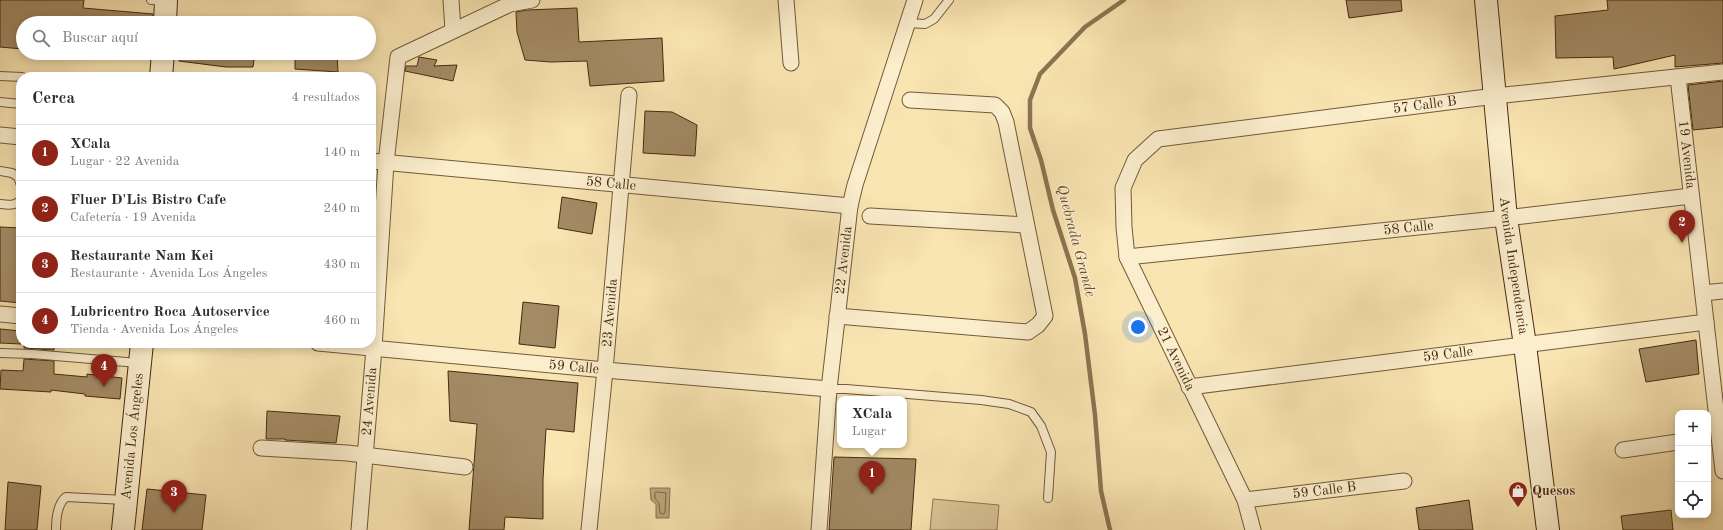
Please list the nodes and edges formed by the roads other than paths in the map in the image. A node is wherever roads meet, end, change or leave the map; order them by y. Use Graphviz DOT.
graph roads {
  1 [pos="161,0"];
  2 [pos="451,0"];
  3 [pos="532,0"];
  4 [pos="786,0"];
  5 [pos="915,0"];
  6 [pos="949,0"];
  7 [pos="1486,0"];
  8 [pos="164,16"];
  9 [pos="908,23"];
  10 [pos="453,30"];
  11 [pos="162,60"];
  12 [pos="791,64"];
  13 [pos="161,72"];
  14 [pos="1723,72"];
  15 [pos="0,76"];
  16 [pos="16,77"];
  17 [pos="1678,77"];
  18 [pos="629,95"];
  19 [pos="1495,96"];
  20 [pos="910,100"];
  21 [pos="0,102"];
  22 [pos="16,104"];
  23 [pos="0,135"];
  24 [pos="16,137"];
  25 [pos="1135,160"];
  26 [pos="376,162"];
  27 [pos="386,163"];
  28 [pos="0,170"];
  29 [pos="16,176"];
  30 [pos="622,185"];
  31 [pos="1690,196"];
  32 [pos="0,204"];
  33 [pos="16,204"];
  34 [pos="850,206"];
  35 [pos="870,216"];
  36 [pos="1506,218"];
  37 [pos="1026,225"];
  38 [pos="1127,257"];
  39 [pos="1723,291"];
  40 [pos="1703,293"];
  41 [pos="0,314"];
  42 [pos="16,316"];
  43 [pos="837,316"];
  44 [pos="376,317"];
  45 [pos="1706,322"];
  46 [pos="1525,345"];
  47 [pos="374,348"];
  48 [pos="0,353"];
  49 [pos="142,353"];
  50 [pos="605,370"];
  51 [pos="1189,387"];
  52 [pos="829,389"];
  53 [pos="1713,437"];
  54 [pos="1675,442"];
  55 [pos="261,448"];
  56 [pos="1623,450"];
  57 [pos="365,455"];
  58 [pos="465,466"];
  59 [pos="1723,471"];
  60 [pos="1404,481"];
  61 [pos="1048,498"];
  62 [pos="125,500"];
  63 [pos="1245,500"];
  64 [pos="56,530"];
  65 [pos="123,530"];
  66 [pos="359,530"];
  67 [pos="589,530"];
  68 [pos="819,530"];
  69 [pos="1253,530"];
  70 [pos="1548,530"];
  1 -- 8 [label="street"];
  2 -- 10 [label="street"];
  3 -- 10 [label="street"];
  4 -- 12 [label="street"];
  5 -- 9 [label="street, 22 Avenida"];
  6 -- 9 [label="lane"];
  7 -- 19 [label="street, Avenida Independencia"];
  9 -- 34 [label="street, 22 Avenida"];
  10 -- 27 [label="street, 24 Avenida"];
  11 -- 13 [label="street"];
  14 -- 17 [label="street, 57 Calle B"];
  15 -- 16 [label="lane"];
  17 -- 19 [label="street, 57 Calle B"];
  17 -- 31 [label="street, 19 Avenida"];
  18 -- 30 [label="street, 23 Avenida"];
  19 -- 25 [label="street, 57 Calle B"];
  19 -- 36 [label="street, Avenida Independencia"];
  20 -- 37 [label="street"];
  21 -- 22 [label="lane"];
  23 -- 24 [label="street"];
  25 -- 38 [label="street, 21 Avenida"];
  26 -- 27 [label="street, 58 Calle"];
  27 -- 30 [label="street, 58 Calle"];
  27 -- 44 [label="street, 24 Avenida"];
  28 -- 29 [label="lane"];
  30 -- 34 [label="street, 58 Calle"];
  30 -- 50 [label="street, 23 Avenida"];
  31 -- 36 [label="street, 58 Calle"];
  31 -- 40 [label="street, 19 Avenida"];
  32 -- 33 [label="lane"];
  34 -- 43 [label="street, 22 Avenida"];
  35 -- 37 [label="street"];
  36 -- 38 [label="street, 58 Calle"];
  36 -- 46 [label="street, Avenida Independencia"];
  37 -- 43 [label="street"];
  38 -- 51 [label="street, 21 Avenida"];
  39 -- 40 [label="street"];
  40 -- 45 [label="street, 19 Avenida"];
  41 -- 42 [label="street"];
  43 -- 52 [label="street, 22 Avenida"];
  45 -- 46 [label="street, 59 Calle"];
  45 -- 53 [label="street, 19 Avenida"];
  46 -- 51 [label="street, 59 Calle"];
  46 -- 70 [label="street, Avenida Independencia"];
  47 -- 50 [label="street, 59 Calle"];
  47 -- 57 [label="street, 24 Avenida"];
  48 -- 49 [label="lane"];
  49 -- 62 [label="street, Avenida Los Ángeles"];
  50 -- 52 [label="street, 59 Calle"];
  50 -- 67 [label="street, 23 Avenida"];
  51 -- 63 [label="street, 21 Avenida"];
  52 -- 61 [label="lane"];
  52 -- 68 [label="street, 22 Avenida"];
  53 -- 59 [label="street, 19 Avenida"];
  54 -- 56 [label="street"];
  55 -- 57 [label="street"];
  57 -- 58 [label="street"];
  57 -- 66 [label="street, 24 Avenida"];
  60 -- 63 [label="street, 59 Calle B"];
  62 -- 64 [label="lane"];
  62 -- 65 [label="street, Avenida Los Ángeles"];
  63 -- 69 [label="street, 21 Avenida"];
}
